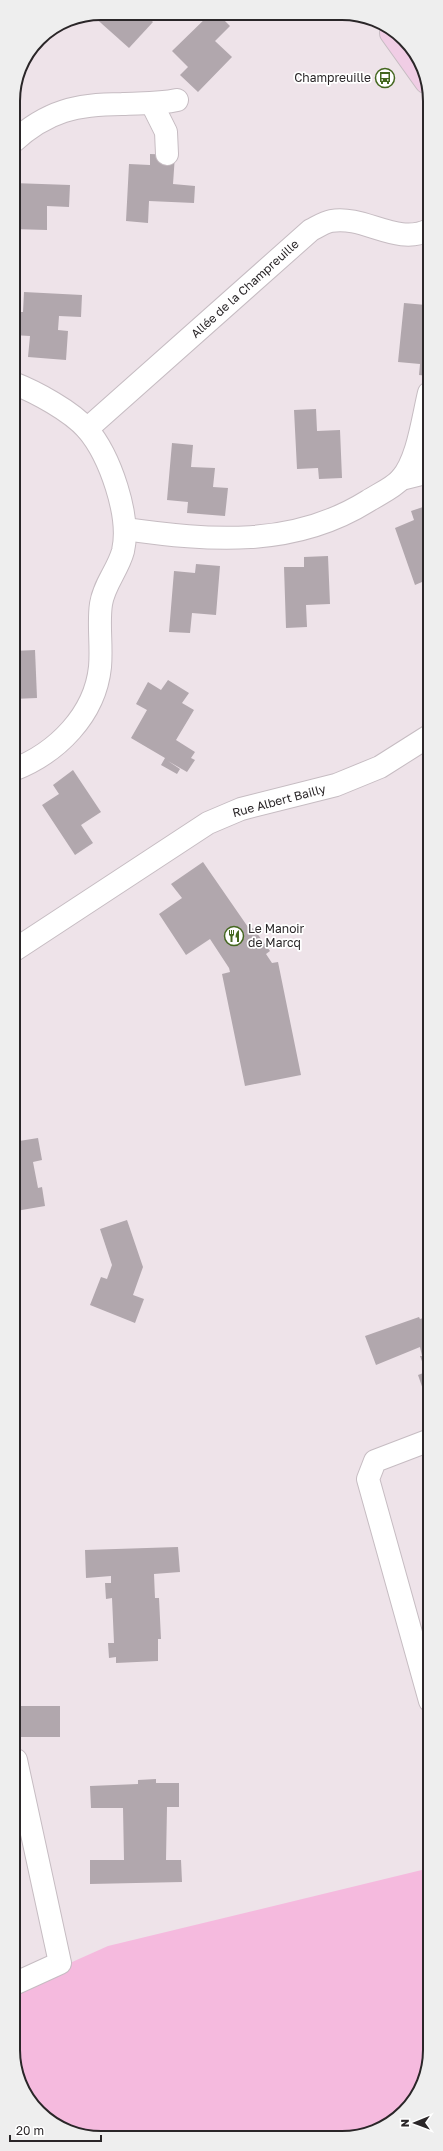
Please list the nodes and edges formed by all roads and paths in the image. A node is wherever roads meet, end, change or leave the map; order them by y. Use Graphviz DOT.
graph roads {
  1 [pos="396,40"];
  2 [pos="416,69"];
  3 [pos="177,100"];
  4 [pos="152,104"];
  5 [pos="20,137"];
  6 [pos="167,154"];
  7 [pos="423,231"];
  8 [pos="20,387"];
  9 [pos="423,418"];
  10 [pos="87,429"];
  11 [pos="423,474"];
  12 [pos="401,479"];
  13 [pos="125,529"];
  14 [pos="423,740"];
  15 [pos="20,766"];
  16 [pos="20,946"];
  17 [pos="423,1443"];
  18 [pos="423,1677"];
  19 [pos="20,1778"];
  20 [pos="20,1981"];
  1 -- 2 [label="main road"];
  3 -- 4 [label="street"];
  4 -- 5 [label="street"];
  4 -- 6 [label="street"];
  7 -- 10 [label="street, Allée de la Champreuille"];
  8 -- 10 [label="street"];
  9 -- 12 [label="street"];
  10 -- 13 [label="street"];
  11 -- 12 [label="street"];
  12 -- 13 [label="street"];
  13 -- 15 [label="street"];
  14 -- 16 [label="street, Rue Albert Bailly"];
  17 -- 18 [label="street"];
  19 -- 20 [label="street"];
}
